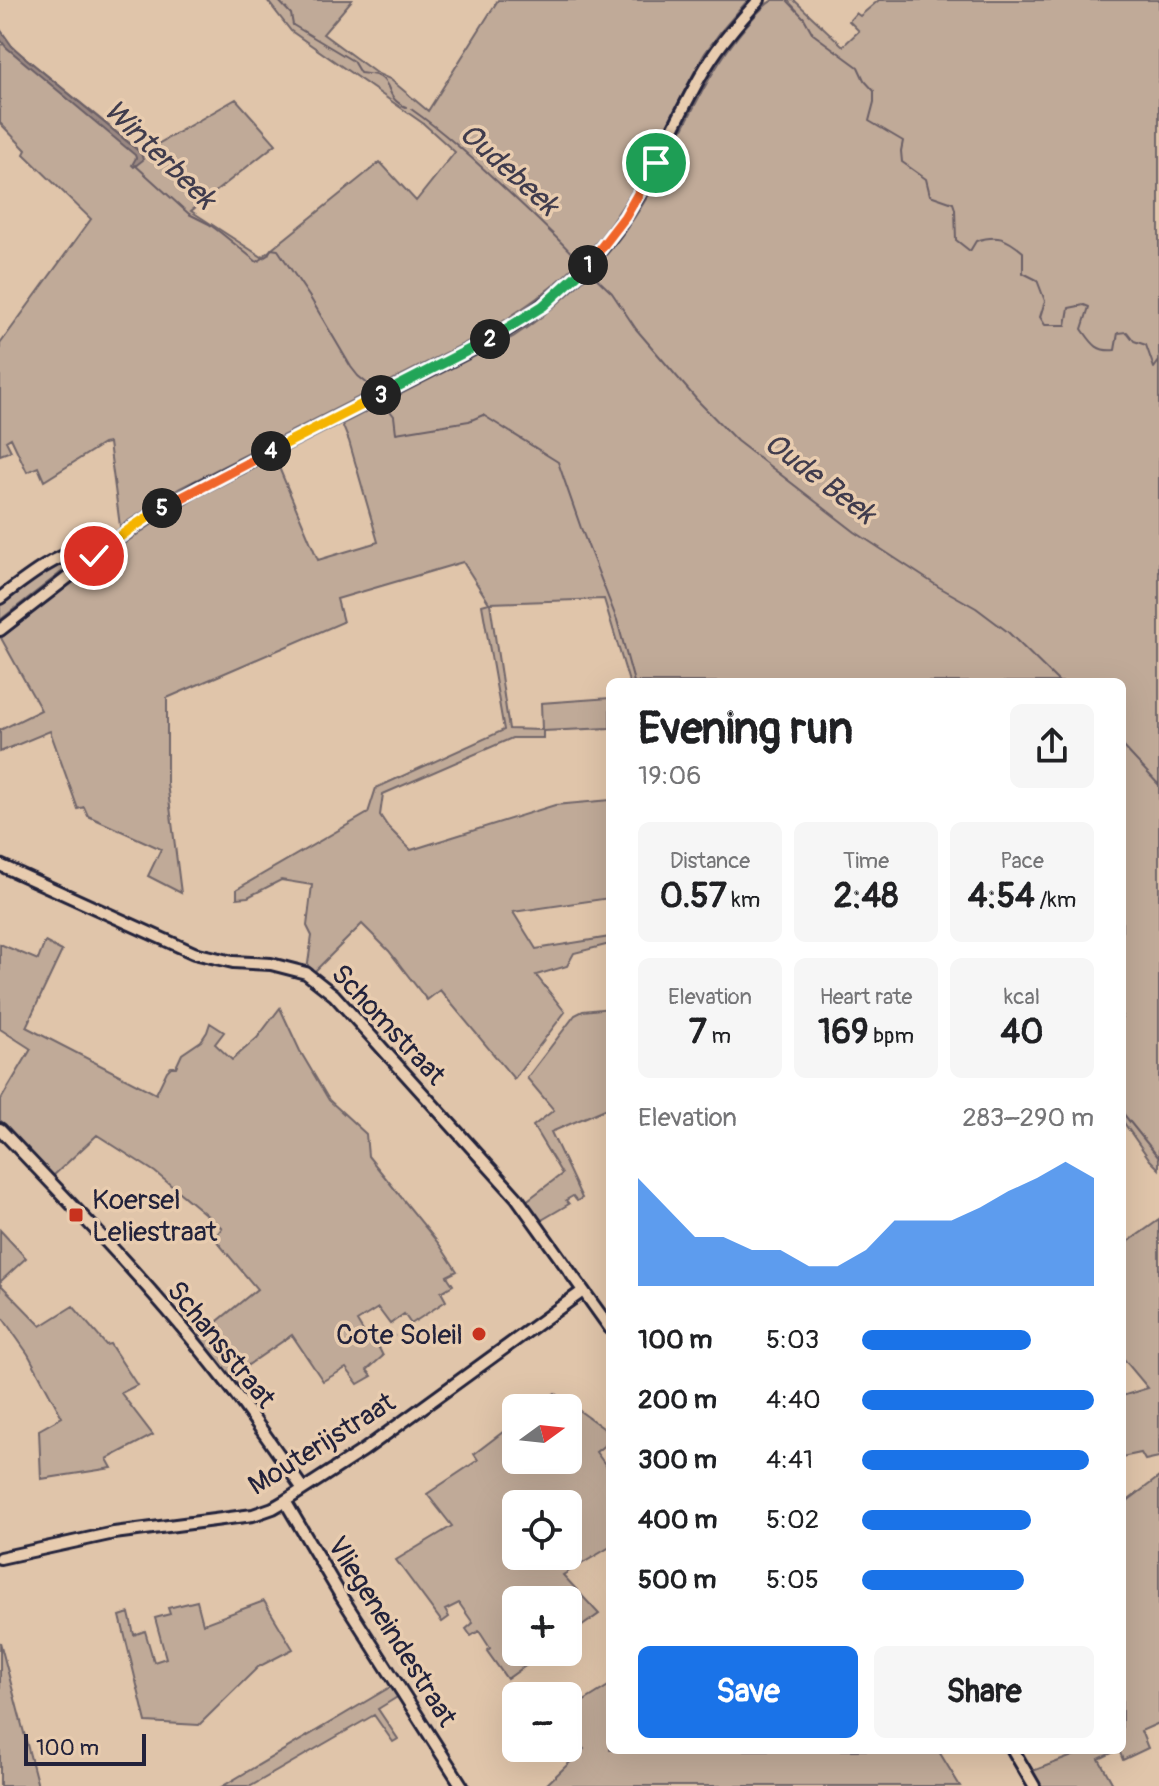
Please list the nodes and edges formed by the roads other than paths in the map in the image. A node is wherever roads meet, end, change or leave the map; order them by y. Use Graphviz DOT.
graph roads {
  1 [pos="759,0"];
  2 [pos="94,556"];
  3 [pos="0,598"];
  4 [pos="0,630"];
  5 [pos="0,865"];
  6 [pos="0,1129"];
  7 [pos="583,1291"];
  8 [pos="606,1323"];
  9 [pos="303,1489"];
  10 [pos="285,1501"];
  11 [pos="0,1558"];
  12 [pos="1015,1754"];
  13 [pos="462,1786"];
  14 [pos="1034,1786"];
  1 -- 2 [label="street"];
  2 -- 3 [label="street"];
  2 -- 4 [label="street"];
  5 -- 7 [label="street, Schomstraat"];
  6 -- 9 [label="street, Schansstraat"];
  7 -- 8 [label="street, Schomstraat"];
  7 -- 9 [label="street, Mouterijstraat"];
  9 -- 10 [label="street, Mouterijstraat"];
  10 -- 11 [label="street, Mouterijstraat"];
  10 -- 13 [label="street, Vliegeneindestraat"];
  12 -- 14 [label="street"];
}
